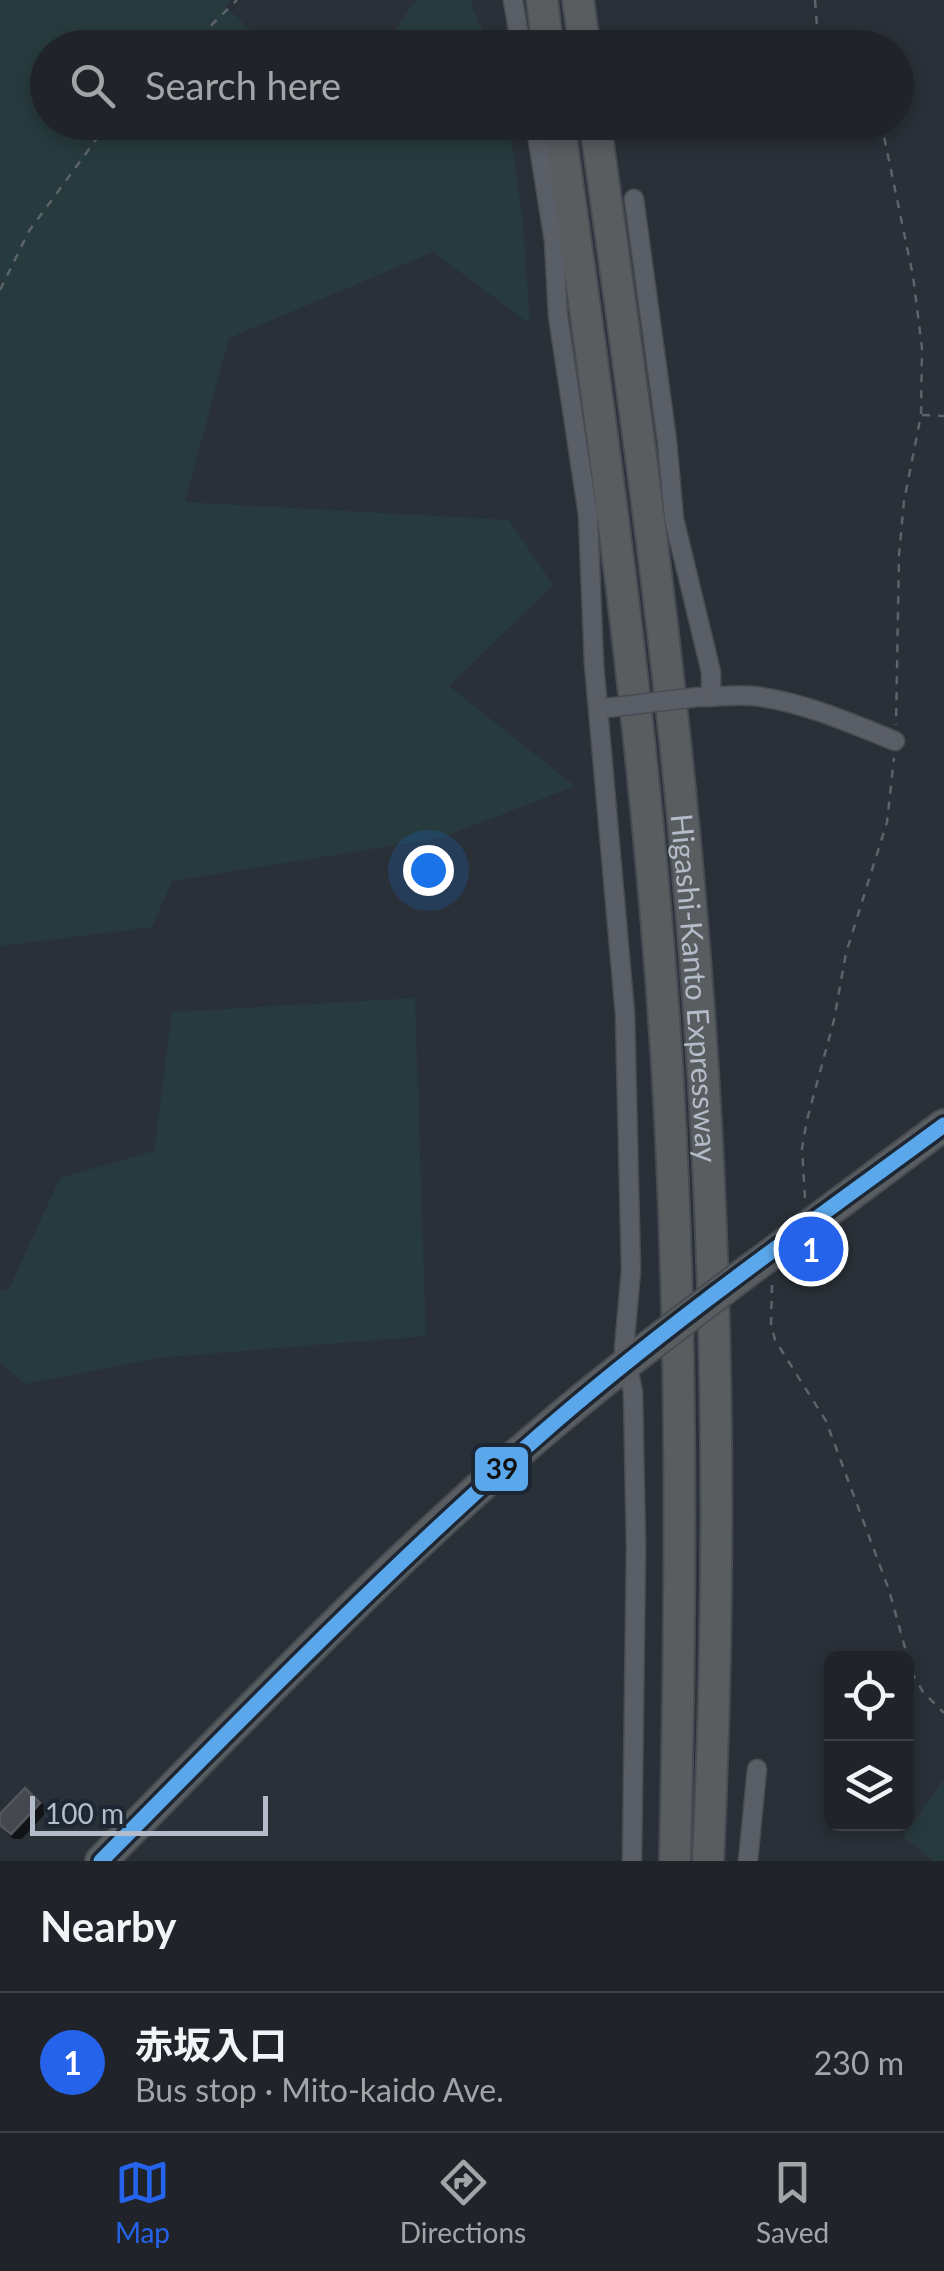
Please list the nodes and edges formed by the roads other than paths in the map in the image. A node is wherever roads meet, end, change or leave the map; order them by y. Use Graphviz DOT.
graph roads {
  1 [pos="513,0"];
  2 [pos="542,0"];
  3 [pos="578,0"];
  4 [pos="518,30"];
  5 [pos="546,30"];
  6 [pos="582,30"];
  7 [pos="538,140"];
  8 [pos="561,140"];
  9 [pos="597,140"];
  10 [pos="634,199"];
  11 [pos="705,697"];
  12 [pos="602,709"];
  13 [pos="896,741"];
  14 [pos="944,1126"];
  15 [pos="627,1363"];
  16 [pos="757,1770"];
  17 [pos="101,1861"];
  18 [pos="632,1861"];
  19 [pos="675,1861"];
  20 [pos="708,1861"];
  21 [pos="748,1861"];
  1 -- 4 [label="street"];
  2 -- 5 [label="highway"];
  3 -- 6 [label="highway"];
  7 -- 12 [label="street"];
  8 -- 19 [label="highway, Higashi-Kanto Expressway"];
  9 -- 20 [label="highway, Higashi-Kanto Expressway"];
  10 -- 11 [label="street"];
  11 -- 12 [label="street, bridge"];
  11 -- 13 [label="street"];
  12 -- 15 [label="street"];
  14 -- 15 [label="highway, bridge"];
  15 -- 17 [label="highway"];
  15 -- 18 [label="street"];
  16 -- 21 [label="street"];
}
